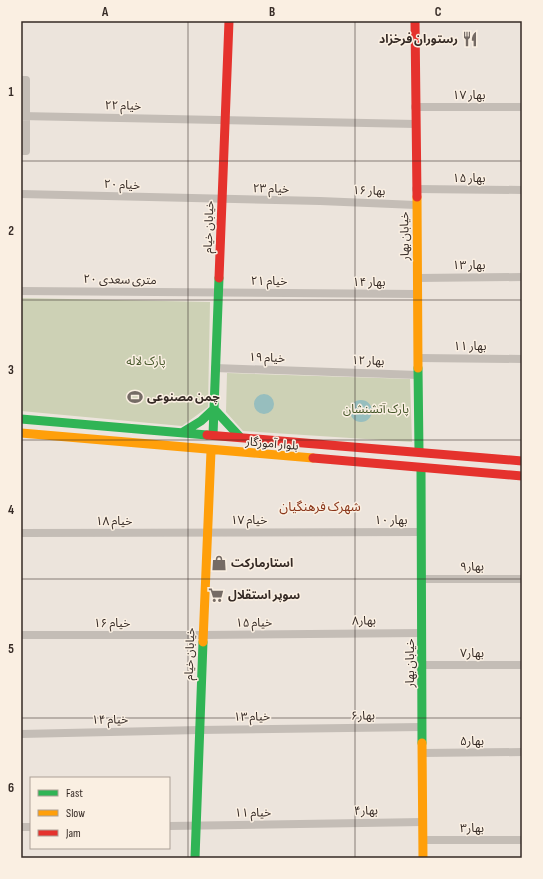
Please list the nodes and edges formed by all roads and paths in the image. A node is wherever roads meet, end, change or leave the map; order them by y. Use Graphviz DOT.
graph roads {
  1 [pos="229,21"];
  2 [pos="414,21"];
  3 [pos="21,80"];
  4 [pos="415,107"];
  5 [pos="522,107"];
  6 [pos="23,116"];
  7 [pos="225,120"];
  8 [pos="416,124"];
  9 [pos="21,151"];
  10 [pos="416,189"];
  11 [pos="522,190"];
  12 [pos="21,194"];
  13 [pos="222,200"];
  14 [pos="320,201"];
  15 [pos="416,205"];
  16 [pos="522,277"];
  17 [pos="417,278"];
  18 [pos="21,291"];
  19 [pos="218,293"];
  20 [pos="320,294"];
  21 [pos="417,294"];
  22 [pos="418,358"];
  23 [pos="522,358"];
  24 [pos="215,368"];
  25 [pos="317,372"];
  26 [pos="418,375"];
  27 [pos="214,408"];
  28 [pos="21,419"];
  29 [pos="183,432"];
  30 [pos="21,433"];
  31 [pos="213,435"];
  32 [pos="240,437"];
  33 [pos="320,444"];
  34 [pos="211,451"];
  35 [pos="419,452"];
  36 [pos="318,460"];
  37 [pos="522,461"];
  38 [pos="421,468"];
  39 [pos="522,476"];
  40 [pos="208,532"];
  41 [pos="314,532"];
  42 [pos="420,532"];
  43 [pos="21,533"];
  44 [pos="522,578"];
  45 [pos="422,579"];
  46 [pos="422,632"];
  47 [pos="306,634"];
  48 [pos="21,635"];
  49 [pos="203,635"];
  50 [pos="522,665"];
  51 [pos="422,666"];
  52 [pos="422,727"];
  53 [pos="305,728"];
  54 [pos="199,730"];
  55 [pos="21,734"];
  56 [pos="522,752"];
  57 [pos="423,753"];
  58 [pos="423,822"];
  59 [pos="309,824"];
  60 [pos="170,826"];
  61 [pos="196,826"];
  62 [pos="423,840"];
  63 [pos="522,840"];
  64 [pos="195,858"];
  65 [pos="423,858"];
  1 -- 7 [label="main road, خیابان خیام"];
  2 -- 4 [label="main road, خیابان بهار"];
  3 -- 6 [label="street"];
  4 -- 5 [label="street, بهار ۱۷"];
  4 -- 8 [label="main road, خیابان بهار"];
  6 -- 7 [label="street, خیام ۲۲"];
  6 -- 9 [label="street"];
  7 -- 8 [label="street, خیام ۲۲"];
  7 -- 13 [label="main road, خیابان خیام"];
  8 -- 10 [label="main road, خیابان بهار"];
  10 -- 11 [label="street, بهار ۱۵"];
  10 -- 15 [label="main road, خیابان بهار"];
  12 -- 13 [label="street, خیام ۲۰"];
  13 -- 14 [label="street, خیام ۲۳"];
  13 -- 19 [label="main road, خیابان خیام"];
  14 -- 15 [label="street, بهار ۱۶"];
  15 -- 17 [label="main road, خیابان بهار"];
  16 -- 17 [label="street, بهار ۱۳"];
  17 -- 21 [label="main road, خیابان بهار"];
  18 -- 19 [label="street, ۲۰ متری سعدی"];
  19 -- 20 [label="street, خیام ۲۱"];
  19 -- 24 [label="main road, خیابان خیام"];
  20 -- 21 [label="street, بهار ۱۴"];
  21 -- 22 [label="main road, خیابان بهار"];
  22 -- 23 [label="street, بهار ۱۱"];
  22 -- 26 [label="main road, خیابان بهار"];
  24 -- 25 [label="street, خیام ۱۹"];
  24 -- 27 [label="main road, خیابان خیام"];
  25 -- 26 [label="street, بهار ۱۲"];
  26 -- 35 [label="main road, خیابان بهار"];
  27 -- 29 [label="main road"];
  27 -- 31 [label="main road, خیابان خیام"];
  27 -- 32 [label="main road"];
  28 -- 29 [label="main road, بلوار آموزگار"];
  29 -- 31 [label="main road, بلوار آموزگار"];
  30 -- 34 [label="main road, بلوار آموزگار"];
  31 -- 32 [label="main road, بلوار آموزگار"];
  32 -- 33 [label="main road, بلوار آموزگار"];
  33 -- 35 [label="main road, بلوار آموزگار"];
  33 -- 36 [label="main road"];
  34 -- 36 [label="main road, بلوار آموزگار"];
  34 -- 40 [label="main road, خیابان خیام"];
  35 -- 37 [label="main road, بلوار آموزگار"];
  36 -- 38 [label="main road, بلوار آموزگار"];
  38 -- 39 [label="main road, بلوار آموزگار"];
  38 -- 42 [label="main road, خیابان بهار"];
  40 -- 41 [label="street, خیام ۱۷"];
  40 -- 43 [label="street, خیام ۱۸"];
  40 -- 49 [label="main road, خیابان خیام"];
  41 -- 42 [label="street, بهار ۱۰"];
  42 -- 45 [label="main road, خیابان بهار"];
  44 -- 45 [label="street, بهار۹"];
  45 -- 46 [label="main road, خیابان بهار"];
  46 -- 47 [label="street, بهار۸"];
  46 -- 51 [label="main road, خیابان بهار"];
  47 -- 49 [label="street, خیام ۱۵"];
  48 -- 49 [label="street, خیام ۱۶"];
  49 -- 54 [label="main road, خیابان خیام"];
  50 -- 51 [label="street, بهار۷"];
  51 -- 52 [label="main road, خیابان بهار"];
  52 -- 53 [label="street, بهار۶"];
  52 -- 57 [label="main road, خیابان بهار"];
  53 -- 54 [label="street, خیام ۱۳"];
  54 -- 55 [label="street, خیام ۱۴"];
  54 -- 61 [label="main road, خیابان خیام"];
  56 -- 57 [label="street, بهار۵"];
  57 -- 58 [label="main road, خیابان بهار"];
  58 -- 59 [label="street, بهار۴"];
  58 -- 62 [label="main road, خیابان بهار"];
  59 -- 61 [label="street, خیام ۱۱"];
  60 -- 61 [label="street, خیام ۱۱"];
  61 -- 64 [label="main road, خیابان خیام"];
  62 -- 63 [label="street, بهار۳"];
  62 -- 65 [label="main road, خیابان بهار"];
}
